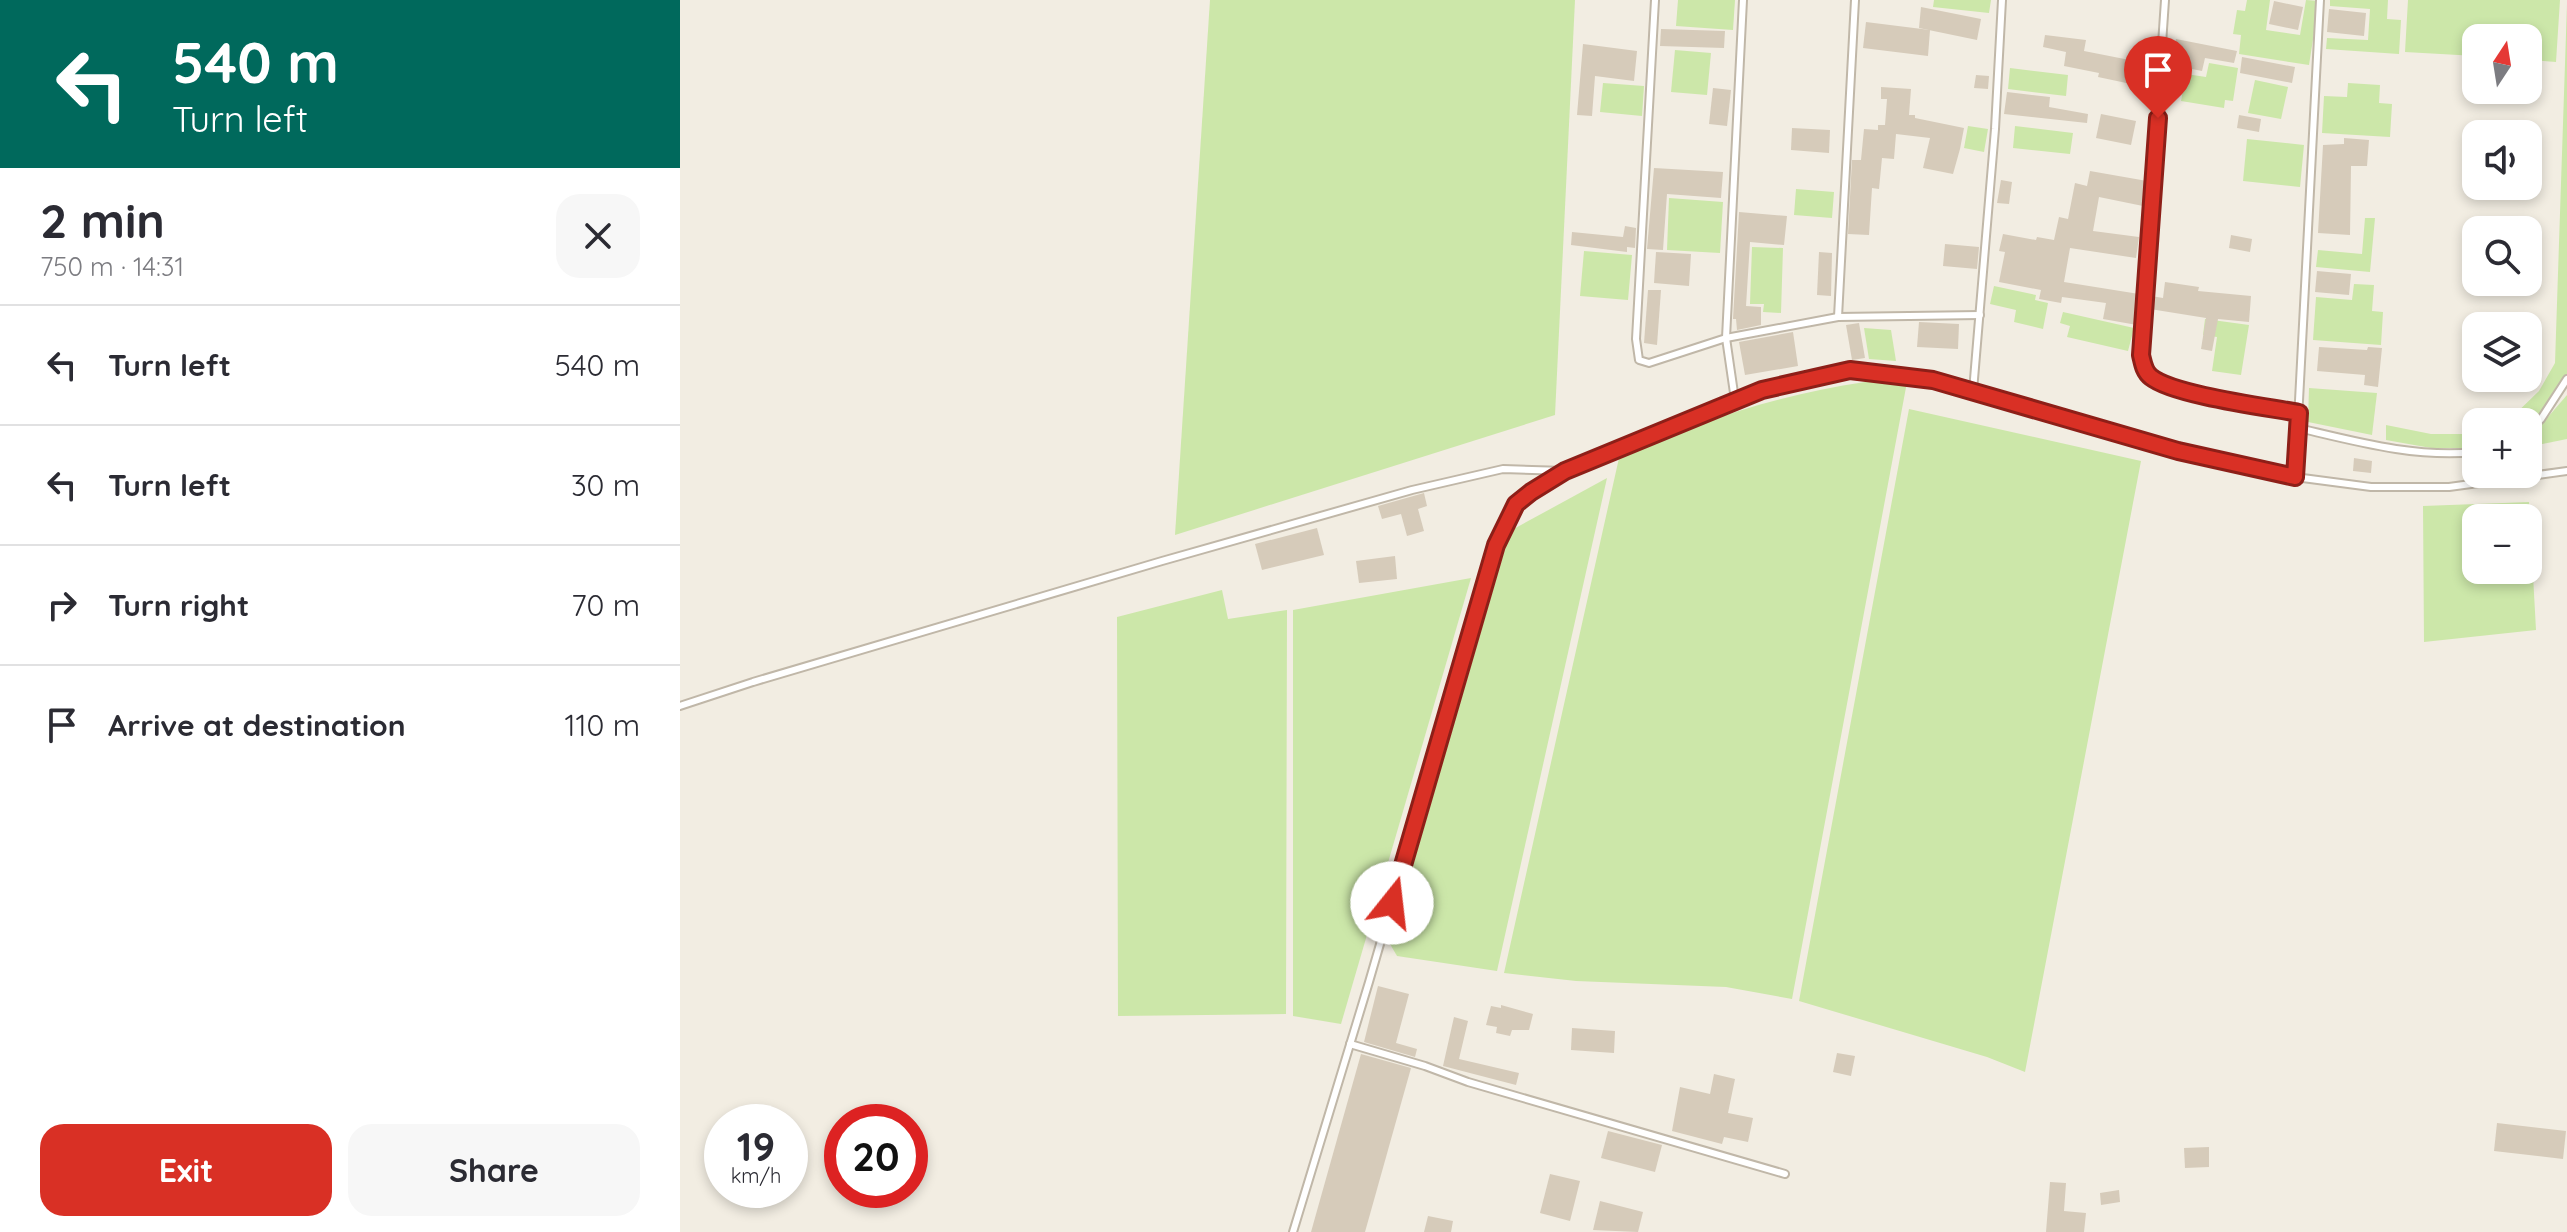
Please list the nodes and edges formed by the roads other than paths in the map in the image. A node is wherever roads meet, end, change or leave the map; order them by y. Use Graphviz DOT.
graph roads {
  1 [pos="1655,0"];
  2 [pos="1743,0"];
  3 [pos="1855,0"];
  4 [pos="2002,0"];
  5 [pos="2165,0"];
  6 [pos="2320,0"];
  7 [pos="1980,315"];
  8 [pos="1838,317"];
  9 [pos="1726,338"];
  10 [pos="2567,379"];
  11 [pos="1973,391"];
  12 [pos="1735,400"];
  13 [pos="2299,413"];
  14 [pos="2542,417"];
  15 [pos="2298,428"];
  16 [pos="2462,453"];
  17 [pos="1565,471"];
  18 [pos="2567,471"];
  19 [pos="2295,477"];
  20 [pos="680,706"];
  21 [pos="1350,1044"];
  22 [pos="1785,1174"];
  23 [pos="1293,1232"];
  1 -- 9 [label="lane"];
  2 -- 9 [label="lane"];
  3 -- 8 [label="lane"];
  4 -- 7 [label="lane"];
  5 -- 13 [label="lane"];
  6 -- 13 [label="lane"];
  7 -- 8 [label="lane"];
  7 -- 11 [label="lane"];
  8 -- 9 [label="lane"];
  9 -- 12 [label="lane"];
  10 -- 14 [label="lane"];
  11 -- 12 [label="lane"];
  11 -- 19 [label="lane"];
  12 -- 17 [label="lane"];
  13 -- 15 [label="lane"];
  15 -- 16 [label="lane"];
  15 -- 19 [label="lane"];
  17 -- 20 [label="lane"];
  17 -- 21 [label="lane"];
  18 -- 19 [label="lane"];
  21 -- 22 [label="lane"];
  21 -- 23 [label="lane"];
}
